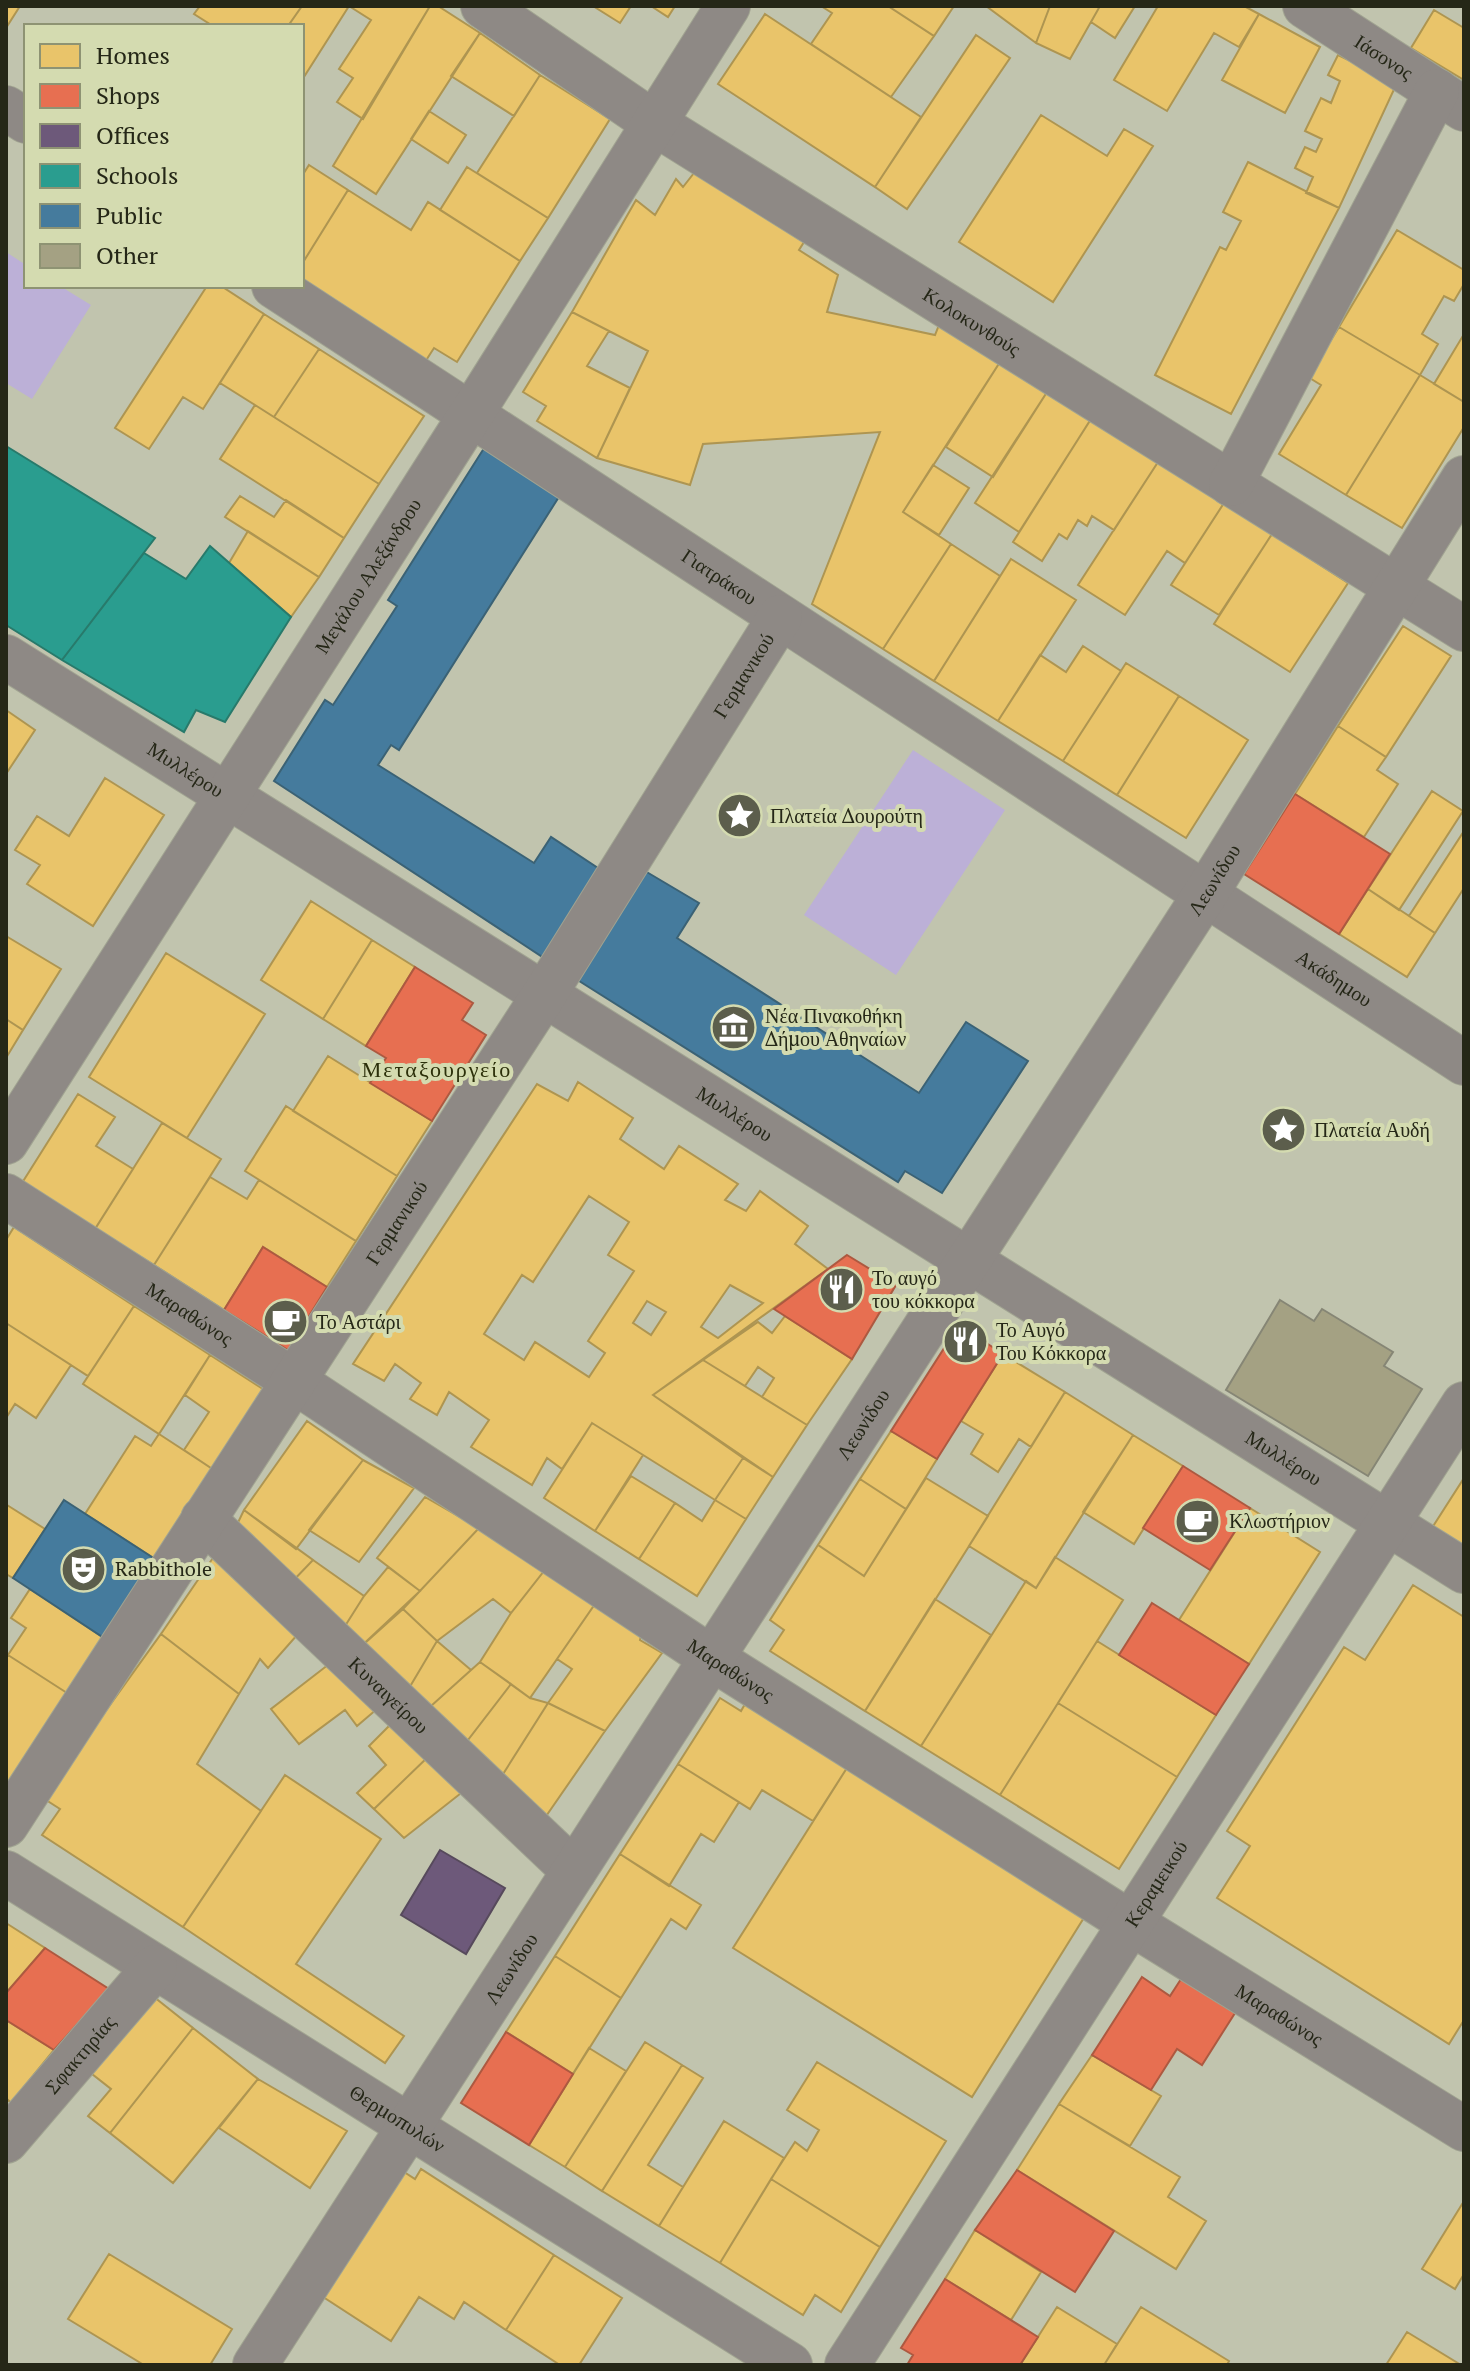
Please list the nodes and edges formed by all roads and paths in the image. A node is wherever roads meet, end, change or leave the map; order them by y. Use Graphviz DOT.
graph roads {
  1 [pos="483,6"];
  2 [pos="728,6"];
  3 [pos="1305,6"];
  4 [pos="1451,100"];
  5 [pos="6,108"];
  6 [pos="24,120"];
  7 [pos="654,123"];
  8 [pos="277,288"];
  9 [pos="470,416"];
  10 [pos="1464,478"];
  11 [pos="1231,484"];
  12 [pos="1396,586"];
  13 [pos="780,617"];
  14 [pos="1464,629"];
  15 [pos="6,657"];
  16 [pos="227,795"];
  17 [pos="1206,893"];
  18 [pos="544,995"];
  19 [pos="1464,1063"];
  20 [pos="6,1142"];
  21 [pos="6,1196"];
  22 [pos="969,1261"];
  23 [pos="294,1381"];
  24 [pos="1464,1404"];
  25 [pos="203,1519"];
  26 [pos="1387,1523"];
  27 [pos="1464,1571"];
  28 [pos="713,1659"];
  29 [pos="6,1825"];
  30 [pos="574,1871"];
  31 [pos="6,1873"];
  32 [pos="1131,1923"];
  33 [pos="155,1967"];
  34 [pos="409,2126"];
  35 [pos="1464,2129"];
  36 [pos="6,2141"];
  37 [pos="255,2365"];
  38 [pos="790,2365"];
  39 [pos="847,2365"];
  1 -- 7 [label="street, Κολοκυνθούς"];
  2 -- 7 [label="street, Μεγάλου Αλεξάνδρου"];
  3 -- 4 [label="street, Ιάσονος"];
  4 -- 11 [label="street"];
  5 -- 6 [label="street"];
  7 -- 9 [label="street, Μεγάλου Αλεξάνδρου"];
  7 -- 11 [label="street, Κολοκυνθούς"];
  8 -- 9 [label="street, Γιατράκου"];
  9 -- 13 [label="street, Γιατράκου"];
  9 -- 16 [label="street, Μεγάλου Αλεξάνδρου"];
  10 -- 12 [label="street, Λεωνίδου"];
  11 -- 12 [label="street, Κολοκυνθούς"];
  12 -- 14 [label="street, Κολοκυνθούς"];
  12 -- 17 [label="street, Λεωνίδου"];
  13 -- 17 [label="street, Γιατράκου"];
  13 -- 18 [label="street, Γερμανικού"];
  15 -- 16 [label="street, Μυλλέρου"];
  16 -- 18 [label="street, Μυλλέρου"];
  16 -- 20 [label="street, Μεγάλου Αλεξάνδρου"];
  17 -- 19 [label="street, Ακάδημου"];
  17 -- 22 [label="street, Λεωνίδου"];
  18 -- 22 [label="street, Μυλλέρου"];
  18 -- 23 [label="street, Γερμανικού"];
  21 -- 23 [label="street, Μαραθώνος"];
  22 -- 26 [label="street, Μυλλέρου"];
  22 -- 28 [label="street, Λεωνίδου"];
  23 -- 25 [label="street, Γερμανικού"];
  23 -- 28 [label="street, Μαραθώνος"];
  24 -- 26 [label="street, Κεραμεικού"];
  25 -- 29 [label="street, Γερμανικού"];
  25 -- 30 [label="street, Κυναιγείρου"];
  26 -- 27 [label="street, Μυλλέρου"];
  26 -- 32 [label="street, Κεραμεικού"];
  28 -- 30 [label="street, Λεωνίδου"];
  28 -- 32 [label="street, Μαραθώνος"];
  30 -- 34 [label="street, Λεωνίδου"];
  31 -- 33 [label="street, Θερμοπυλών"];
  32 -- 35 [label="street, Μαραθώνος"];
  32 -- 39 [label="street, Κεραμεικού"];
  33 -- 34 [label="street, Θερμοπυλών"];
  33 -- 36 [label="street, Σφακτηρίας"];
  34 -- 37 [label="street, Λεωνίδου"];
  34 -- 38 [label="street, Θερμοπυλών"];
}
